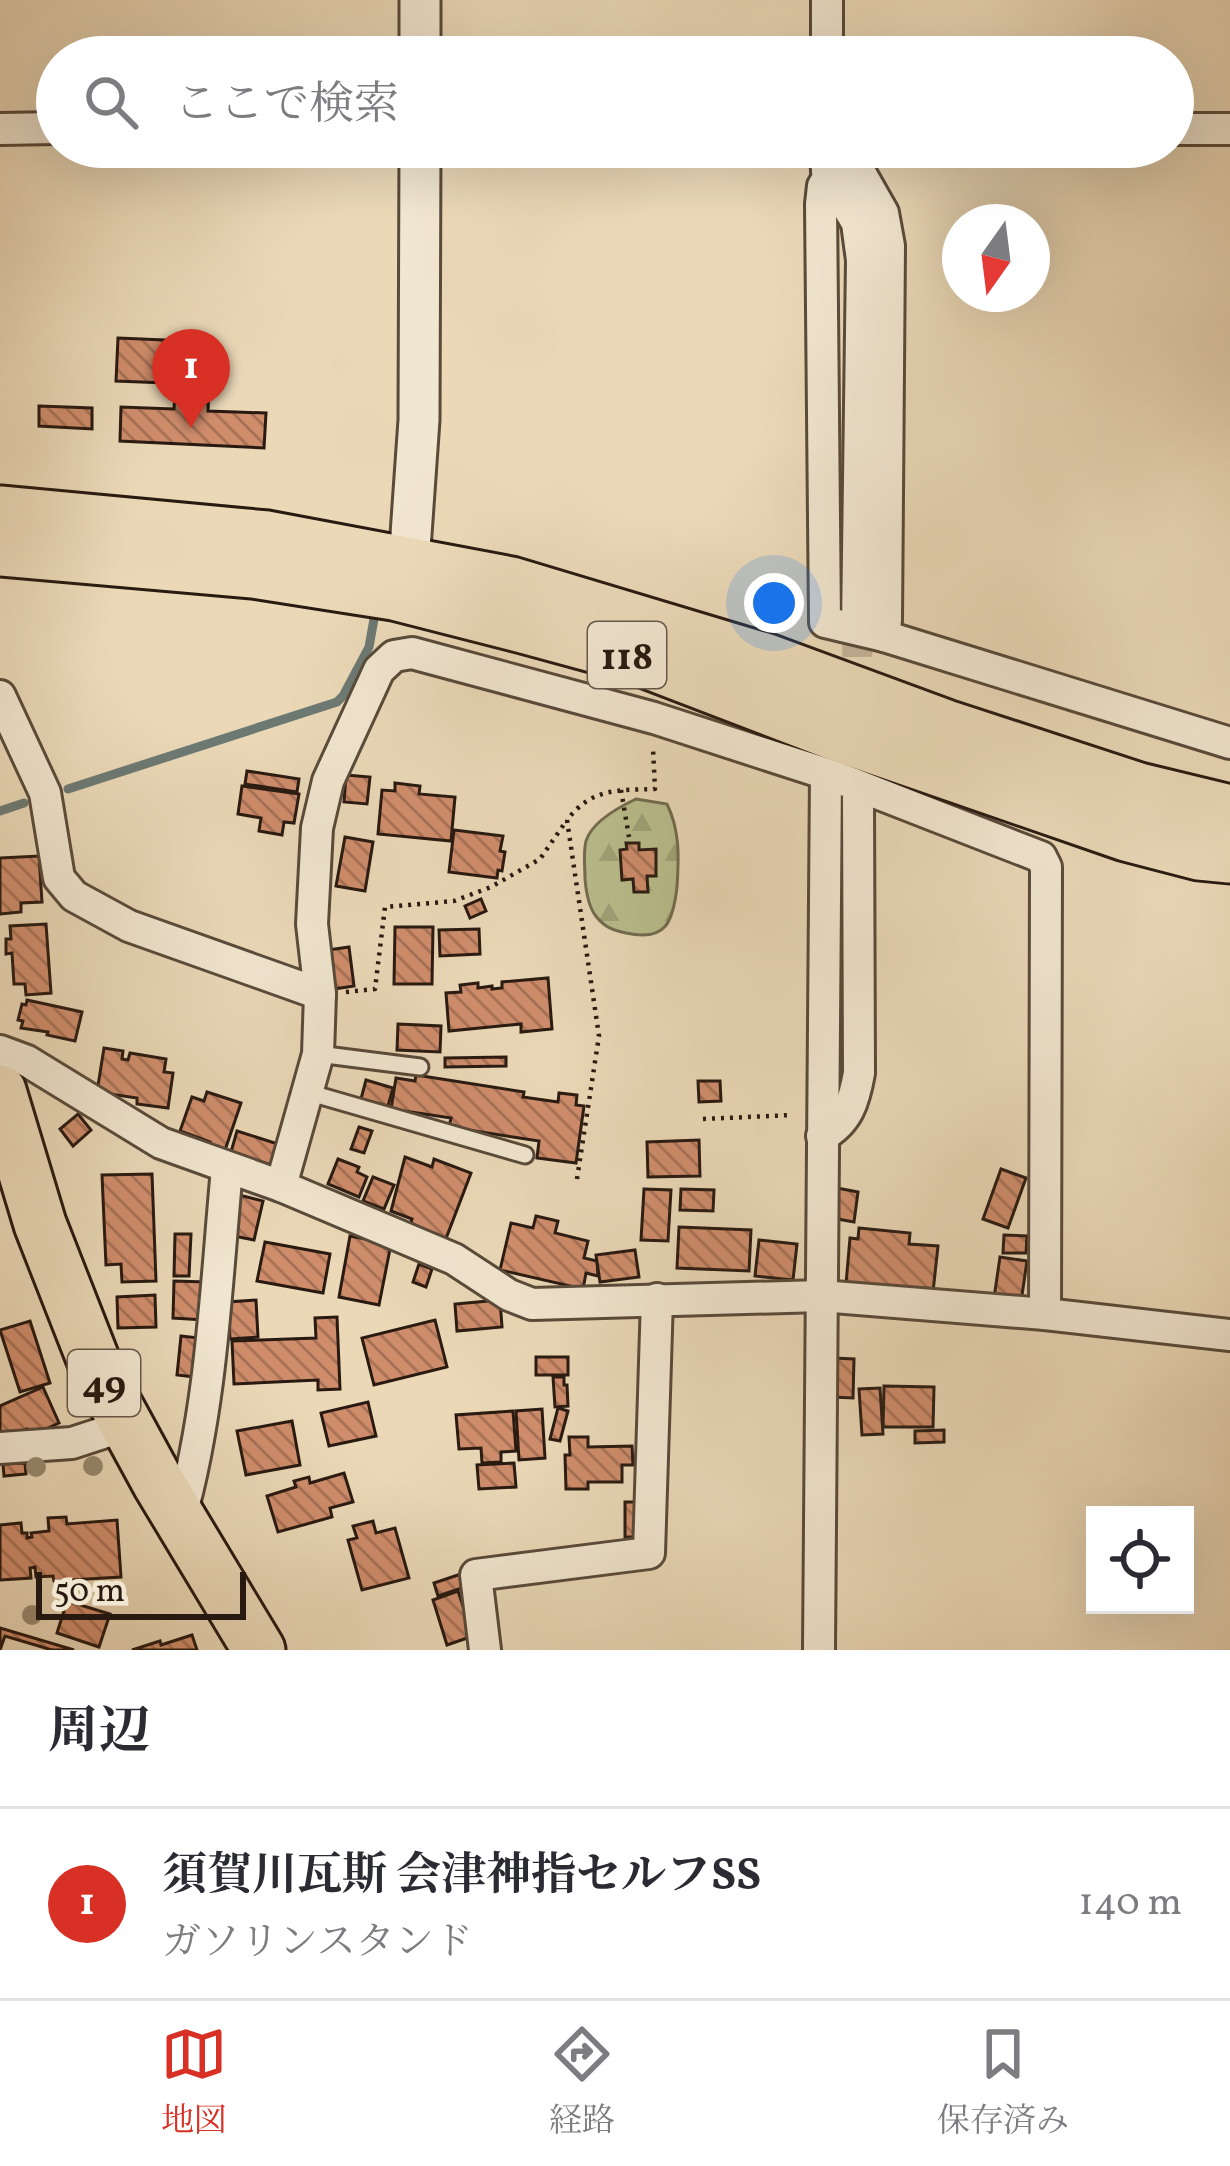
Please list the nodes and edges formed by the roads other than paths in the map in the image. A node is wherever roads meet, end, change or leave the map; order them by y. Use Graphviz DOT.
graph roads {
  1 [pos="421,0"];
  2 [pos="827,0"];
  3 [pos="420,36"];
  4 [pos="826,36"];
  5 [pos="36,128"];
  6 [pos="0,129"];
  7 [pos="1194,129"];
  8 [pos="1230,129"];
  9 [pos="420,168"];
  10 [pos="830,168"];
  11 [pos="857,168"];
  12 [pos="0,512"];
  13 [pos="0,550"];
  14 [pos="409,562"];
  15 [pos="870,632"];
  16 [pos="0,696"];
  17 [pos="1230,742"];
  18 [pos="826,774"];
  19 [pos="858,798"];
  20 [pos="1230,811"];
  21 [pos="1230,857"];
  22 [pos="320,994"];
  23 [pos="0,1051"];
  24 [pos="318,1054"];
  25 [pos="420,1067"];
  26 [pos="0,1091"];
  27 [pos="307,1092"];
  28 [pos="822,1125"];
  29 [pos="525,1155"];
  30 [pos="227,1168"];
  31 [pos="281,1186"];
  32 [pos="821,1297"];
  33 [pos="657,1299"];
  34 [pos="1046,1314"];
  35 [pos="1230,1335"];
  36 [pos="127,1425"];
  37 [pos="0,1448"];
  38 [pos="180,1519"];
  39 [pos="259,1650"];
  40 [pos="484,1650"];
  41 [pos="819,1650"];
  1 -- 3 [label="street"];
  2 -- 4 [label="street"];
  5 -- 6 [label="street"];
  7 -- 8 [label="street"];
  9 -- 14 [label="street"];
  10 -- 15 [label="street"];
  11 -- 15 [label="street"];
  12 -- 14 [label="highway, 118"];
  13 -- 21 [label="highway, 118"];
  14 -- 20 [label="highway, 118"];
  15 -- 17 [label="street"];
  16 -- 22 [label="street"];
  18 -- 22 [label="street"];
  18 -- 28 [label="street"];
  18 -- 34 [label="street"];
  19 -- 28 [label="street"];
  22 -- 24 [label="street"];
  23 -- 30 [label="street"];
  24 -- 25 [label="lane"];
  24 -- 27 [label="street"];
  26 -- 36 [label="highway, 49"];
  27 -- 29 [label="lane"];
  27 -- 31 [label="street"];
  28 -- 32 [label="street"];
  30 -- 31 [label="street"];
  30 -- 38 [label="street"];
  31 -- 33 [label="street"];
  32 -- 33 [label="street"];
  32 -- 34 [label="street"];
  32 -- 41 [label="street"];
  33 -- 40 [label="street"];
  34 -- 35 [label="street"];
  36 -- 37 [label="street"];
  36 -- 38 [label="highway, 49"];
  38 -- 39 [label="highway, 49"];
}
